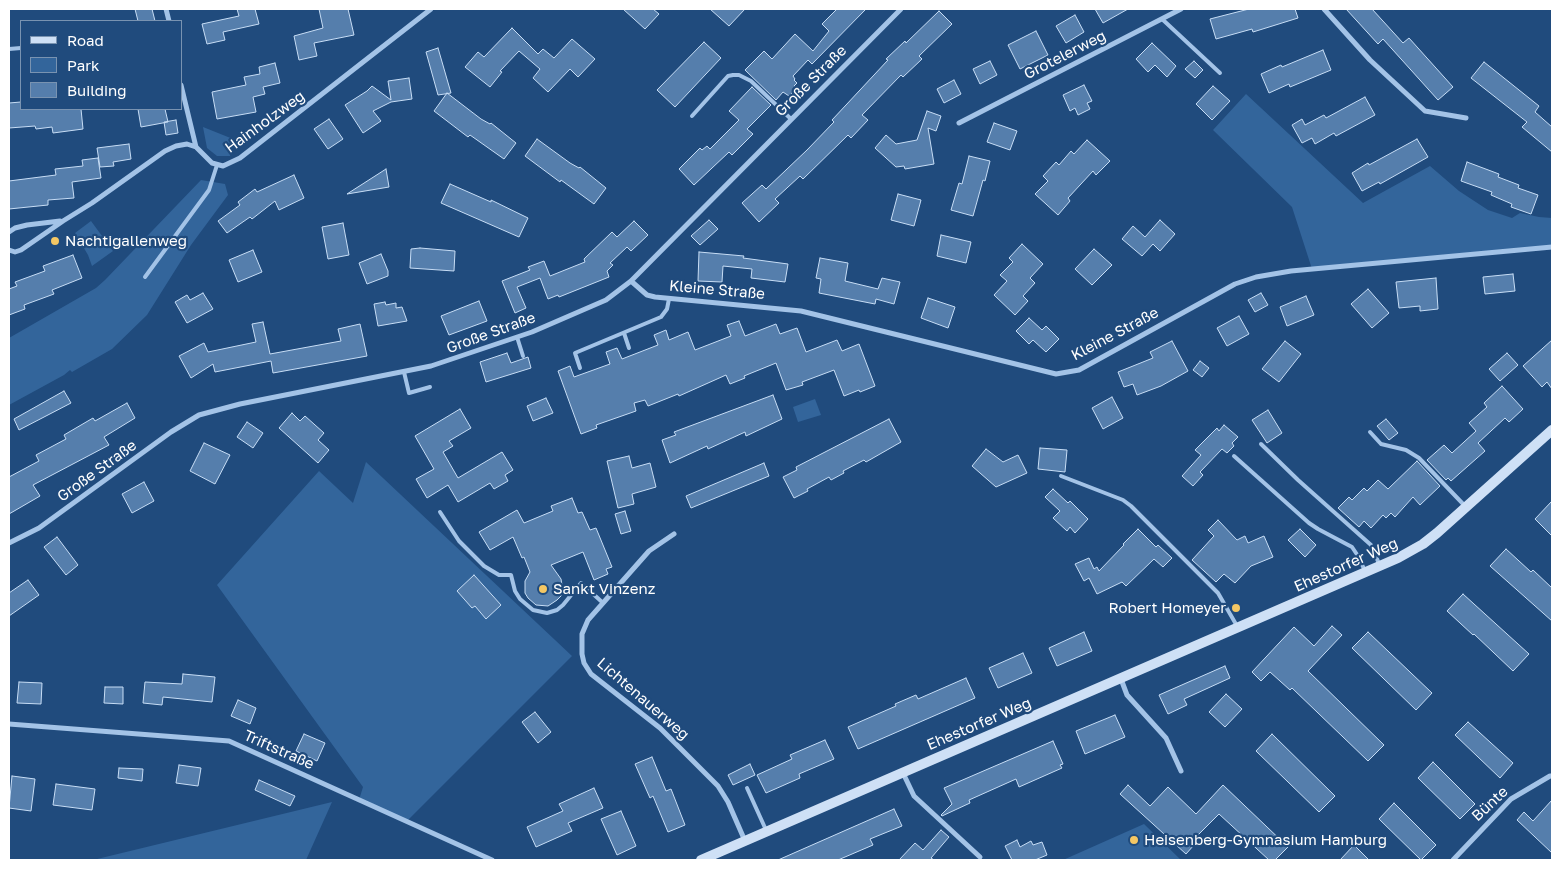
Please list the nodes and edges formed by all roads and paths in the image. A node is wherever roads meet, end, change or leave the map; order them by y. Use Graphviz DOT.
graph roads {
  1 [pos="431,9"];
  2 [pos="901,9"];
  3 [pos="1181,9"];
  4 [pos="1324,9"];
  5 [pos="1162,19"];
  6 [pos="1220,73"];
  7 [pos="182,89"];
  8 [pos="692,116"];
  9 [pos="1466,118"];
  10 [pos="791,119"];
  11 [pos="959,123"];
  12 [pos="196,147"];
  13 [pos="217,165"];
  14 [pos="63,221"];
  15 [pos="9,232"];
  16 [pos="1552,247"];
  17 [pos="9,250"];
  18 [pos="145,277"];
  19 [pos="631,281"];
  20 [pos="669,299"];
  21 [pos="624,333"];
  22 [pos="517,337"];
  23 [pos="630,348"];
  24 [pos="523,356"];
  25 [pos="580,368"];
  26 [pos="404,372"];
  27 [pos="430,388"];
  28 [pos="1552,430"];
  29 [pos="1370,432"];
  30 [pos="1260,444"];
  31 [pos="1234,456"];
  32 [pos="1061,476"];
  33 [pos="1467,507"];
  34 [pos="440,512"];
  35 [pos="674,534"];
  36 [pos="9,543"];
  37 [pos="1380,566"];
  38 [pos="1366,573"];
  39 [pos="602,602"];
  40 [pos="1238,628"];
  41 [pos="1121,679"];
  42 [pos="9,724"];
  43 [pos="1181,771"];
  44 [pos="904,773"];
  45 [pos="1552,776"];
  46 [pos="747,788"];
  47 [pos="766,832"];
  48 [pos="745,841"];
  49 [pos="980,856"];
  50 [pos="492,860"];
  51 [pos="701,860"];
  52 [pos="1453,860"];
  1 -- 13 [label="street, Hainholzweg"];
  2 -- 10 [label="street, Große Straße"];
  3 -- 5 [label="street, Grotelerweg"];
  4 -- 9 [label="street"];
  5 -- 6 [label="lane"];
  5 -- 11 [label="street, Grotelerweg"];
  7 -- 12 [label="street"];
  8 -- 10 [label="lane"];
  10 -- 19 [label="street, Große Straße"];
  12 -- 13 [label="street"];
  12 -- 14 [label="street"];
  13 -- 18 [label="lane, Hainholzweg"];
  14 -- 15 [label="street"];
  14 -- 17 [label="street"];
  16 -- 20 [label="street, Kleine Straße"];
  19 -- 20 [label="street, Kleine Straße"];
  19 -- 22 [label="street, Große Straße"];
  20 -- 21 [label="lane"];
  21 -- 23 [label="lane"];
  21 -- 25 [label="lane"];
  22 -- 24 [label="lane"];
  22 -- 26 [label="street, Große Straße"];
  26 -- 27 [label="lane"];
  26 -- 36 [label="street, Große Straße"];
  28 -- 33 [label="main road, Ehestorfer Weg"];
  29 -- 33 [label="lane"];
  30 -- 37 [label="lane"];
  31 -- 38 [label="lane"];
  32 -- 40 [label="lane"];
  33 -- 37 [label="main road, Ehestorfer Weg"];
  34 -- 39 [label="lane"];
  35 -- 39 [label="street, Lichtenauerweg"];
  37 -- 38 [label="main road, Ehestorfer Weg"];
  38 -- 40 [label="main road, Ehestorfer Weg"];
  39 -- 48 [label="street, Lichtenauerweg"];
  40 -- 41 [label="main road, Ehestorfer Weg"];
  41 -- 43 [label="street"];
  41 -- 44 [label="main road, Ehestorfer Weg"];
  42 -- 50 [label="street, Triftstraße"];
  44 -- 47 [label="main road, Ehestorfer Weg"];
  44 -- 49 [label="street"];
  45 -- 52 [label="street, Bünte"];
  46 -- 47 [label="lane"];
  47 -- 48 [label="main road, Ehestorfer Weg"];
  48 -- 51 [label="main road, Ehestorfer Weg"];
}
